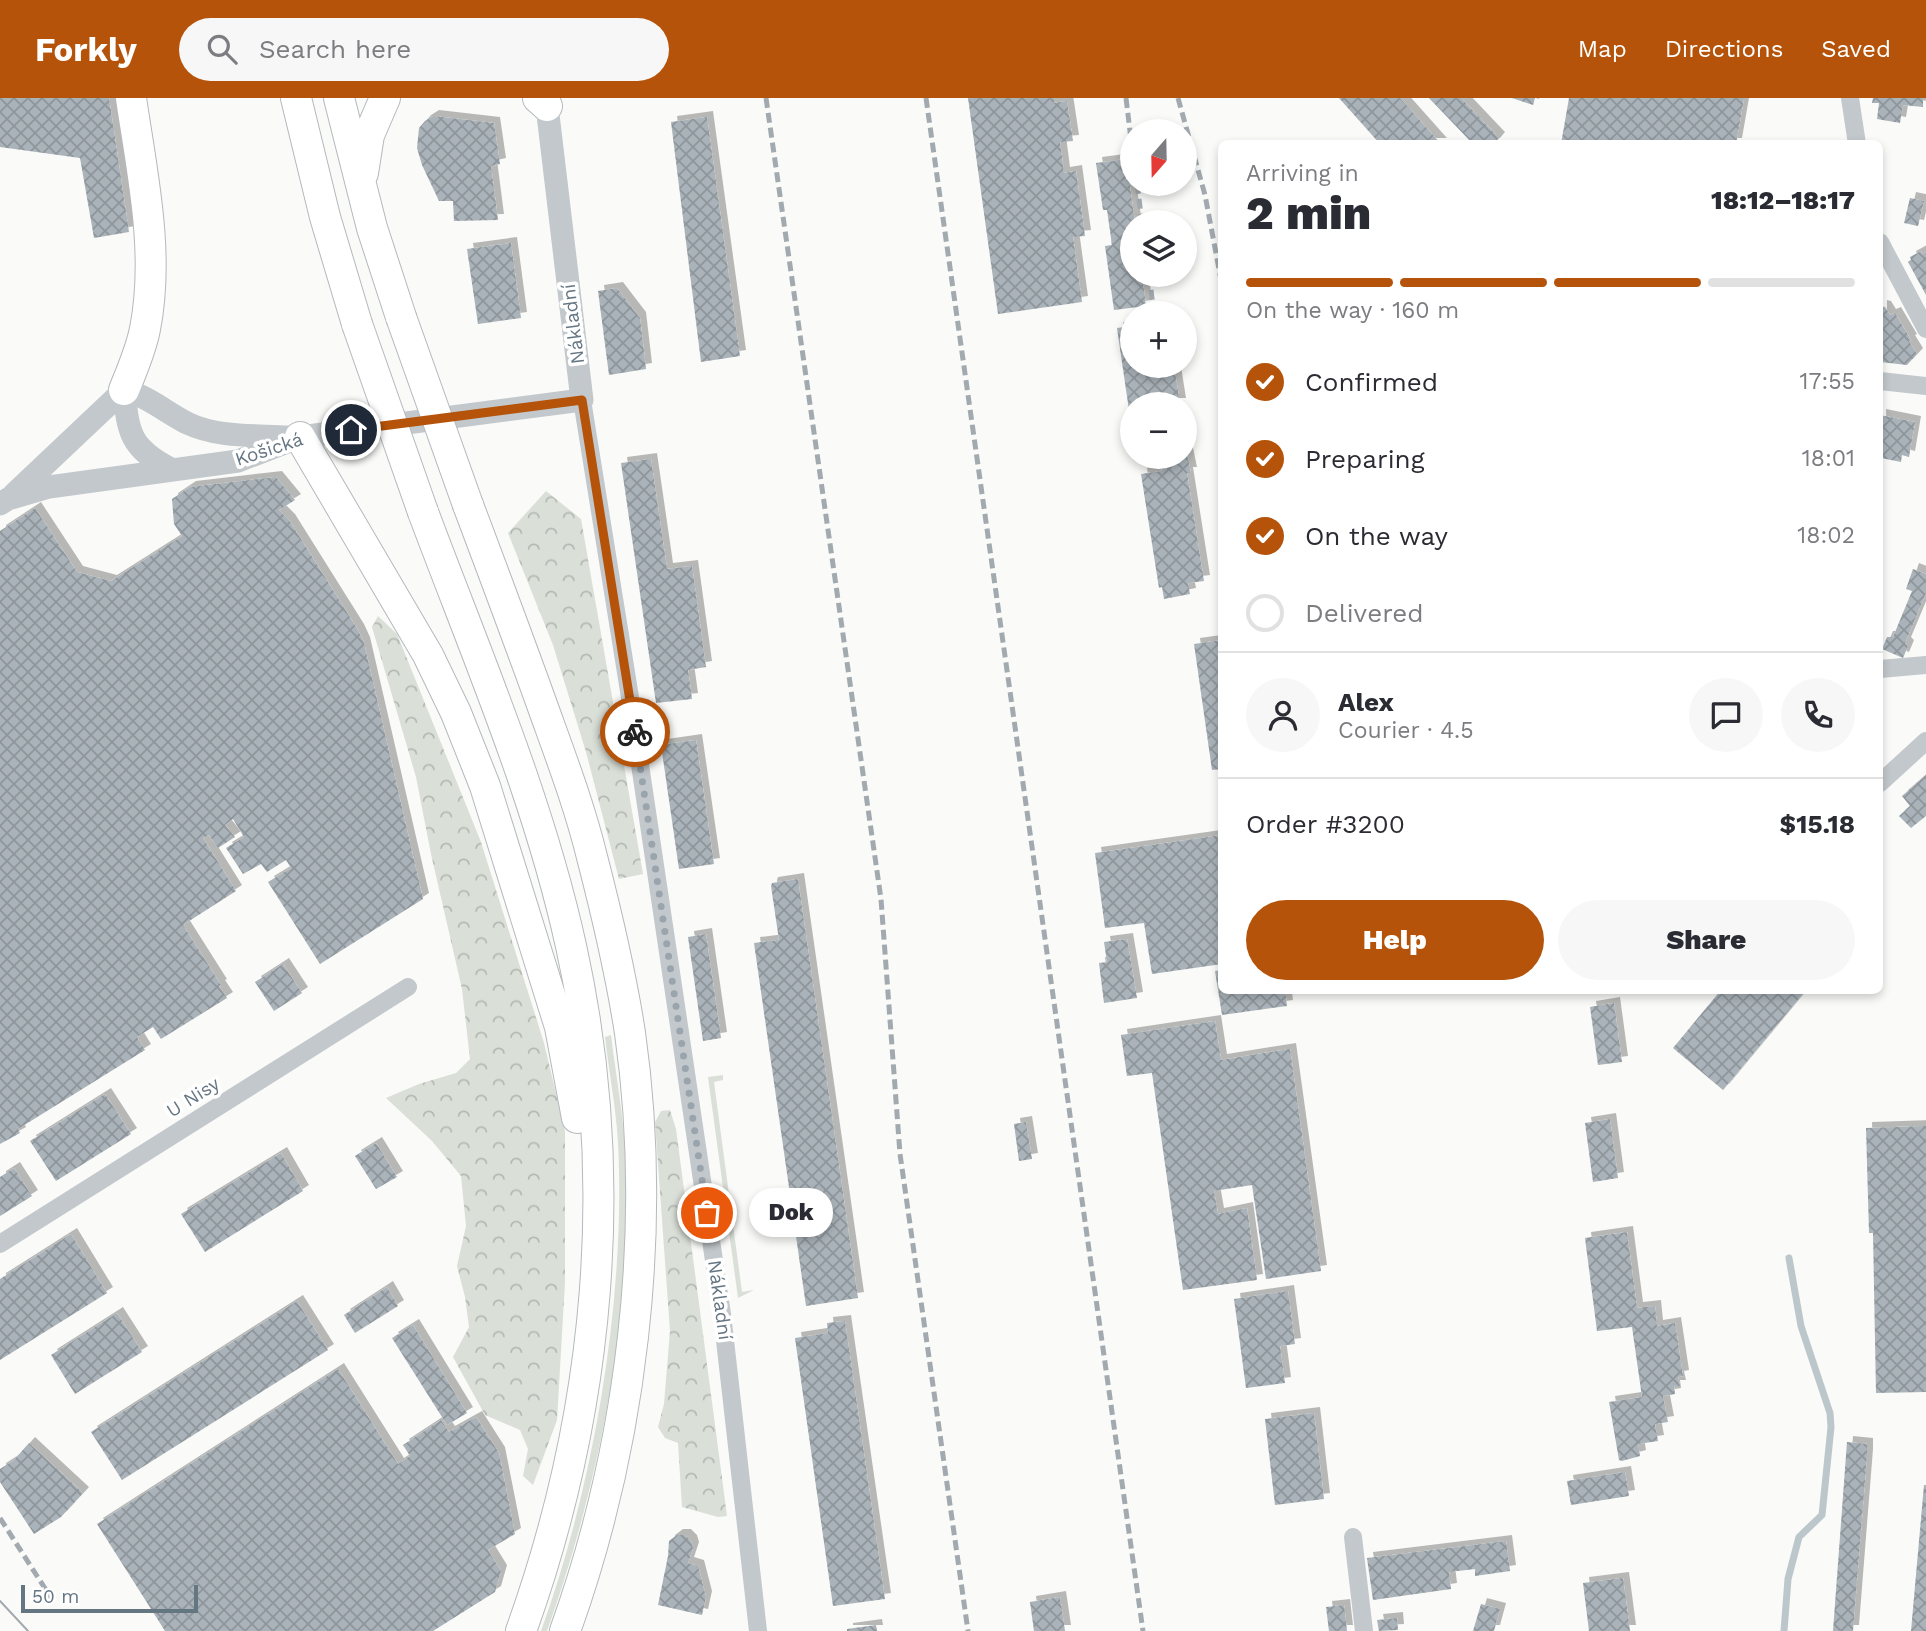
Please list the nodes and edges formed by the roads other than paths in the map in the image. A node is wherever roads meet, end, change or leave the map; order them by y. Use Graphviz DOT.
graph roads {
  1 [pos="131,98"];
  2 [pos="339,98"];
  3 [pos="385,98"];
  4 [pos="1850,98"];
  5 [pos="297,101"];
  6 [pos="544,101"];
  7 [pos="1856,140"];
  8 [pos="361,187"];
  9 [pos="1883,248"];
  10 [pos="1926,330"];
  11 [pos="1883,381"];
  12 [pos="1926,386"];
  13 [pos="124,390"];
  14 [pos="582,400"];
  15 [pos="300,437"];
  16 [pos="171,469"];
  17 [pos="3,497"];
  18 [pos="1926,664"];
  19 [pos="1883,669"];
  20 [pos="1926,741"];
  21 [pos="1883,780"];
  22 [pos="408,987"];
  23 [pos="0,1244"];
  24 [pos="597,1278"];
  25 [pos="1353,1536"];
  26 [pos="521,1631"];
  27 [pos="565,1631"];
  28 [pos="758,1631"];
  29 [pos="1364,1631"];
  1 -- 13 [label="highway"];
  2 -- 8 [label="highway"];
  3 -- 8 [label="highway"];
  4 -- 7 [label="street"];
  5 -- 24 [label="highway, bridge"];
  6 -- 14 [label="street, Nákladní"];
  8 -- 27 [label="highway, bridge"];
  9 -- 10 [label="street"];
  11 -- 12 [label="street"];
  13 -- 15 [label="street"];
  13 -- 16 [label="street"];
  13 -- 17 [label="street"];
  14 -- 15 [label="street, Košická"];
  14 -- 28 [label="street, Nákladní"];
  15 -- 16 [label="street, Košická"];
  15 -- 24 [label="highway"];
  16 -- 17 [label="street, Košická"];
  18 -- 19 [label="street"];
  20 -- 21 [label="street"];
  22 -- 23 [label="street, U Nisy"];
  24 -- 26 [label="highway"];
  25 -- 29 [label="street"];
}
